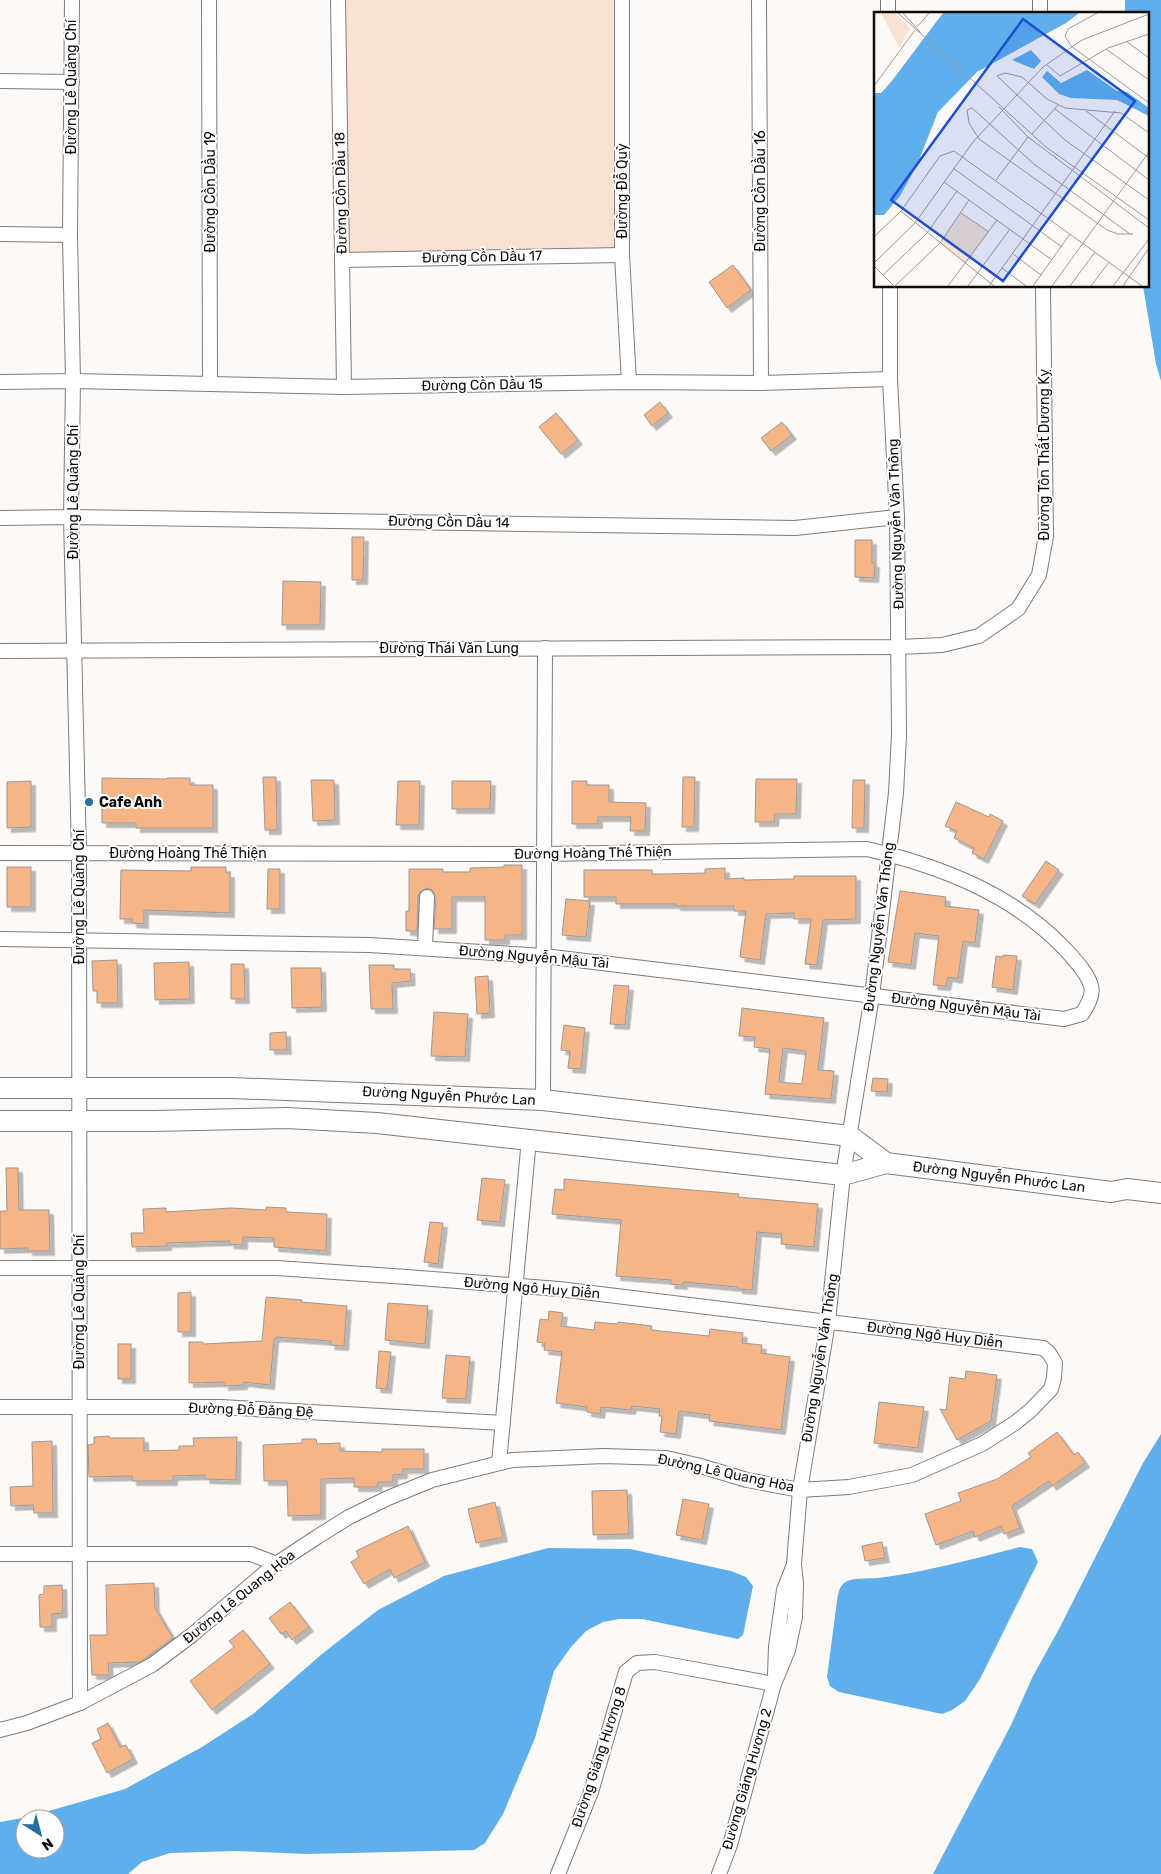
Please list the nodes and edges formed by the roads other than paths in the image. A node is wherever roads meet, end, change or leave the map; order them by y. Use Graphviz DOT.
graph roads {
  1 [pos="72,0"];
  2 [pos="209,0"];
  3 [pos="338,0"];
  4 [pos="622,0"];
  5 [pos="759,0"];
  6 [pos="0,81"];
  7 [pos="72,82"];
  8 [pos="0,234"];
  9 [pos="70,235"];
  10 [pos="622,255"];
  11 [pos="342,260"];
  12 [pos="890,288"];
  13 [pos="1043,288"];
  14 [pos="890,379"];
  15 [pos="73,380"];
  16 [pos="0,382"];
  17 [pos="629,382"];
  18 [pos="761,383"];
  19 [pos="210,384"];
  20 [pos="344,387"];
  21 [pos="72,517"];
  22 [pos="897,517"];
  23 [pos="0,518"];
  24 [pos="899,647"];
  25 [pos="545,648"];
  26 [pos="0,651"];
  27 [pos="74,651"];
  28 [pos="0,853"];
  29 [pos="79,853"];
  30 [pos="544,854"];
  31 [pos="889,854"];
  32 [pos="427,897"];
  33 [pos="0,939"];
  34 [pos="79,940"];
  35 [pos="425,948"];
  36 [pos="544,956"];
  37 [pos="872,996"];
  38 [pos="1064,1019"];
  39 [pos="0,1088"];
  40 [pos="79,1088"];
  41 [pos="543,1100"];
  42 [pos="0,1120"];
  43 [pos="79,1121"];
  44 [pos="850,1136"];
  45 [pos="529,1139"];
  46 [pos="886,1163"];
  47 [pos="843,1175"];
  48 [pos="1112,1192"];
  49 [pos="1161,1193"];
  50 [pos="1161,1205"];
  51 [pos="0,1268"];
  52 [pos="79,1268"];
  53 [pos="515,1286"];
  54 [pos="828,1322"];
  55 [pos="1055,1362"];
  56 [pos="80,1406"];
  57 [pos="0,1407"];
  58 [pos="503,1423"];
  59 [pos="499,1463"];
  60 [pos="800,1490"];
  61 [pos="0,1554"];
  62 [pos="80,1554"];
  63 [pos="277,1564"];
  64 [pos="788,1617"];
  65 [pos="774,1684"];
  66 [pos="80,1703"];
  67 [pos="0,1730"];
  68 [pos="558,1874"];
  69 [pos="719,1874"];
  1 -- 7 [label="street, Đường Lê Quảng Chí"];
  2 -- 19 [label="street, Đường Cồn Dầu 19"];
  3 -- 11 [label="street, Đường Cồn Dầu 18"];
  4 -- 10 [label="street, Đường Đỗ Quỳ"];
  5 -- 18 [label="street, Đường Cồn Dầu 16"];
  6 -- 7 [label="street"];
  7 -- 9 [label="street, Đường Lê Quảng Chí"];
  8 -- 9 [label="street"];
  9 -- 15 [label="street, Đường Lê Quảng Chí"];
  10 -- 11 [label="street, Đường Cồn Dầu 17"];
  10 -- 17 [label="street, Đường Đỗ Quỳ"];
  11 -- 20 [label="street, Đường Cồn Dầu 18"];
  12 -- 14 [label="street, Đường Nguyễn Văn Thông"];
  13 -- 24 [label="street, Đường Tôn Thất Dương Kỵ"];
  14 -- 18 [label="street, Đường Cồn Dầu 15"];
  14 -- 22 [label="street, Đường Nguyễn Văn Thông"];
  15 -- 16 [label="street, Đường Cồn Dầu 15"];
  15 -- 19 [label="street, Đường Cồn Dầu 15"];
  15 -- 21 [label="street, Đường Lê Quảng Chí"];
  17 -- 18 [label="street, Đường Cồn Dầu 15"];
  17 -- 20 [label="street, Đường Cồn Dầu 15"];
  19 -- 20 [label="street, Đường Cồn Dầu 15"];
  21 -- 22 [label="street, Đường Cồn Dầu 14"];
  21 -- 23 [label="street, Đường Cồn Dầu 14"];
  21 -- 27 [label="street, Đường Lê Quảng Chí"];
  22 -- 24 [label="street, Đường Nguyễn Văn Thông"];
  24 -- 25 [label="street, Đường Thái Văn Lung"];
  24 -- 31 [label="street, Đường Nguyễn Văn Thông"];
  25 -- 27 [label="street, Đường Thái Văn Lung"];
  25 -- 30 [label="street"];
  26 -- 27 [label="street, Đường Thái Văn Lung"];
  27 -- 29 [label="street, Đường Lê Quảng Chí"];
  28 -- 29 [label="street, Đường Hoàng Thế Thiện"];
  29 -- 30 [label="street, Đường Hoàng Thế Thiện"];
  29 -- 34 [label="street, Đường Lê Quảng Chí"];
  30 -- 31 [label="street, Đường Hoàng Thế Thiện"];
  30 -- 36 [label="street"];
  31 -- 37 [label="street, Đường Nguyễn Văn Thông"];
  31 -- 38 [label="street, Đường Hoàng Thế Thiện"];
  32 -- 35 [label="street"];
  33 -- 34 [label="street, Đường Nguyễn Mậu Tài"];
  34 -- 35 [label="street, Đường Nguyễn Mậu Tài"];
  34 -- 40 [label="street, Đường Lê Quảng Chí"];
  35 -- 36 [label="street, Đường Nguyễn Mậu Tài"];
  36 -- 37 [label="street, Đường Nguyễn Mậu Tài"];
  36 -- 41 [label="street"];
  37 -- 38 [label="street, Đường Nguyễn Mậu Tài"];
  37 -- 44 [label="street, Đường Nguyễn Văn Thông"];
  39 -- 40 [label="main road, Đường Nguyễn Phước Lan"];
  40 -- 41 [label="main road, Đường Nguyễn Phước Lan"];
  40 -- 43 [label="street, Đường Lê Quảng Chí"];
  41 -- 44 [label="main road, Đường Nguyễn Phước Lan"];
  42 -- 43 [label="main road, Đường Nguyễn Phước Lan"];
  43 -- 45 [label="main road, Đường Nguyễn Phước Lan"];
  43 -- 52 [label="street, Đường Lê Quảng Chí"];
  44 -- 46 [label="main road, Đường Nguyễn Phước Lan"];
  44 -- 47 [label="street, Đường Nguyễn Văn Thông"];
  45 -- 47 [label="main road, Đường Nguyễn Phước Lan"];
  45 -- 53 [label="street"];
  46 -- 47 [label="main road, Đường Nguyễn Phước Lan"];
  46 -- 48 [label="main road, Đường Nguyễn Phước Lan"];
  47 -- 54 [label="street, Đường Nguyễn Văn Thông"];
  48 -- 49 [label="main road"];
  48 -- 50 [label="main road"];
  51 -- 52 [label="street, Đường Ngô Huy Diễn"];
  52 -- 53 [label="street, Đường Ngô Huy Diễn"];
  52 -- 56 [label="street, Đường Lê Quảng Chí"];
  53 -- 54 [label="street, Đường Ngô Huy Diễn"];
  53 -- 58 [label="street"];
  54 -- 55 [label="street, Đường Ngô Huy Diễn"];
  54 -- 60 [label="street, Đường Nguyễn Văn Thông"];
  55 -- 60 [label="street, Đường Lê Quang Hòa"];
  56 -- 57 [label="street, Đường Đỗ Đăng Đệ"];
  56 -- 58 [label="street, Đường Đỗ Đăng Đệ"];
  56 -- 62 [label="street, Đường Lê Quảng Chí"];
  58 -- 59 [label="street"];
  59 -- 60 [label="street, Đường Lê Quang Hòa"];
  59 -- 63 [label="street, Đường Lê Quang Hòa"];
  60 -- 64 [label="street, Đường Nguyễn Văn Thông"];
  61 -- 62 [label="street"];
  62 -- 63 [label="street"];
  62 -- 66 [label="street, Đường Lê Quảng Chí"];
  63 -- 66 [label="street, Đường Lê Quang Hòa"];
  64 -- 65 [label="street, Đường Giáng Hương 2"];
  65 -- 68 [label="street, Đường Giáng Hương 8"];
  65 -- 69 [label="street, Đường Giáng Hương 2"];
  66 -- 67 [label="street, Đường Lê Quang Hòa"];
}
